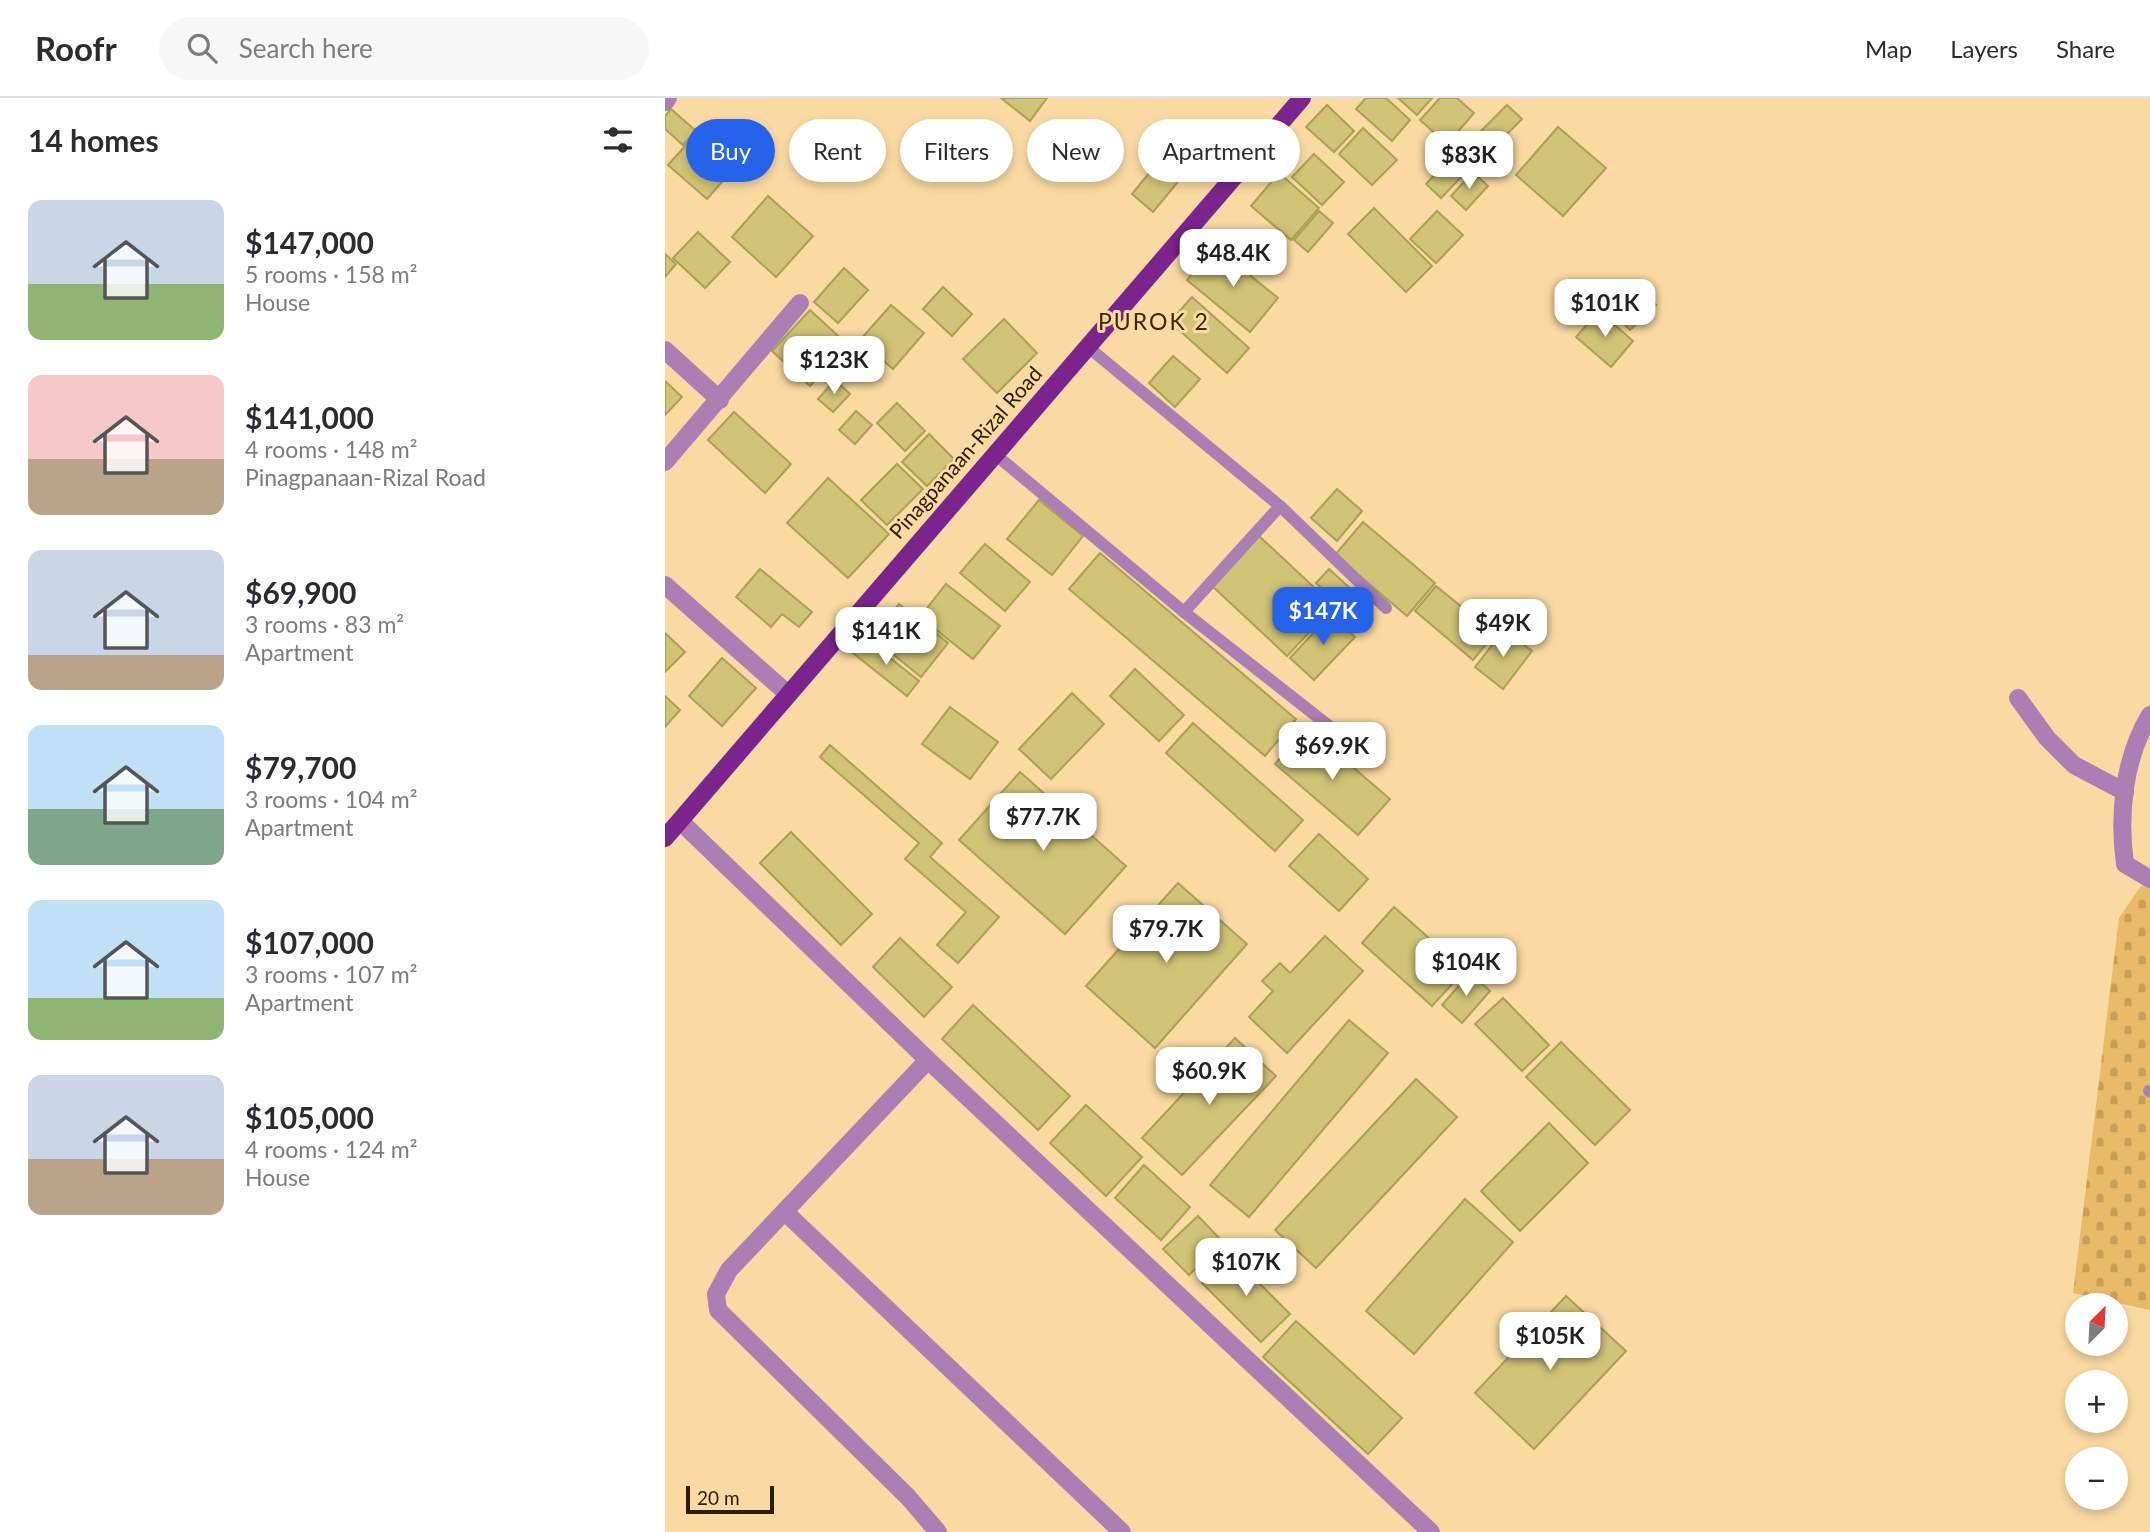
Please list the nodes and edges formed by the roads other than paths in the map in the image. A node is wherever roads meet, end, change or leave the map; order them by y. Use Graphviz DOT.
graph roads {
  1 [pos="669,98"];
  2 [pos="1302,98"];
  3 [pos="665,102"];
  4 [pos="800,303"];
  5 [pos="1088,347"];
  6 [pos="665,350"];
  7 [pos="720,400"];
  8 [pos="996,455"];
  9 [pos="665,462"];
  10 [pos="1280,506"];
  11 [pos="665,585"];
  12 [pos="1386,608"];
  13 [pos="1184,612"];
  14 [pos="788,694"];
  15 [pos="2018,698"];
  16 [pos="2150,715"];
  17 [pos="1366,755"];
  18 [pos="2125,792"];
  19 [pos="680,821"];
  20 [pos="665,838"];
  21 [pos="2150,879"];
  22 [pos="928,1060"];
  23 [pos="785,1212"];
  24 [pos="938,1532"];
  25 [pos="1122,1532"];
  26 [pos="1431,1532"];
  1 -- 3 [label="street"];
  2 -- 5 [label="main road, Pinagpanaan-Rizal Road"];
  4 -- 7 [label="street"];
  5 -- 8 [label="main road, Pinagpanaan-Rizal Road"];
  5 -- 10 [label="lane"];
  6 -- 7 [label="street"];
  7 -- 9 [label="street"];
  8 -- 13 [label="lane"];
  8 -- 14 [label="main road, Pinagpanaan-Rizal Road"];
  10 -- 12 [label="lane"];
  10 -- 13 [label="lane"];
  11 -- 14 [label="street"];
  13 -- 17 [label="lane"];
  14 -- 19 [label="main road, Pinagpanaan-Rizal Road"];
  15 -- 18 [label="street"];
  16 -- 18 [label="street"];
  18 -- 21 [label="street"];
  19 -- 20 [label="main road, Pinagpanaan-Rizal Road"];
  19 -- 22 [label="street"];
  22 -- 23 [label="street"];
  22 -- 26 [label="street"];
  23 -- 24 [label="street"];
  23 -- 25 [label="street"];
}
